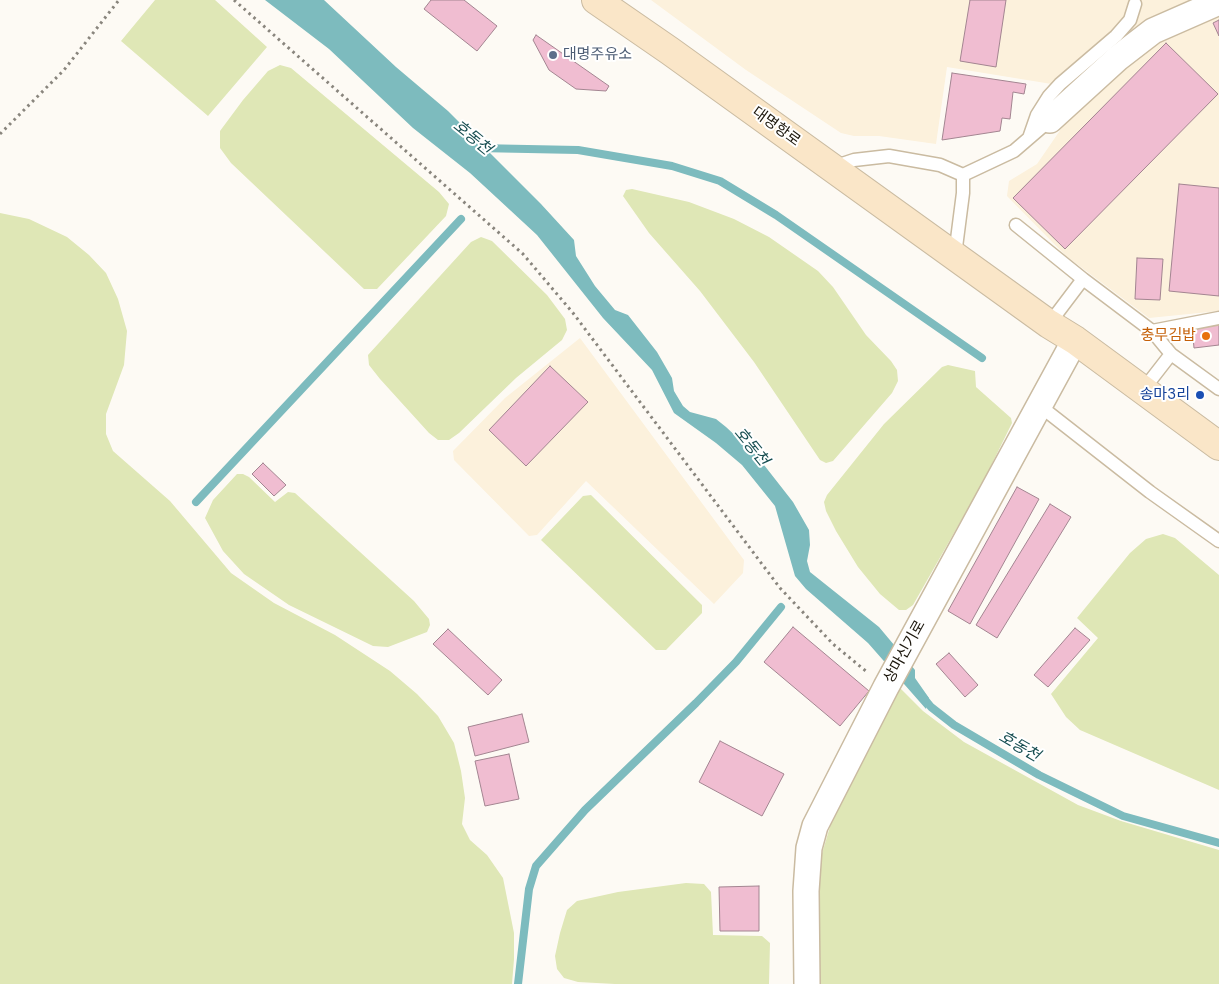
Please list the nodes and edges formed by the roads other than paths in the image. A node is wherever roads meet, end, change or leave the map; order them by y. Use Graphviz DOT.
graph roads {
  1 [pos="596,0"];
  2 [pos="1219,2"];
  3 [pos="1135,4"];
  4 [pos="1050,120"];
  5 [pos="1029,138"];
  6 [pos="832,167"];
  7 [pos="963,175"];
  8 [pos="1016,225"];
  9 [pos="954,255"];
  10 [pos="1083,279"];
  11 [pos="1219,318"];
  12 [pos="1049,324"];
  13 [pos="1152,331"];
  14 [pos="1075,340"];
  15 [pos="1171,354"];
  16 [pos="1219,389"];
  17 [pos="1143,390"];
  18 [pos="1040,406"];
  19 [pos="1219,446"];
  20 [pos="1219,541"];
  21 [pos="807,984"];
  1 -- 6 [label="main road, 대명항로"];
  2 -- 4 [label="street"];
  3 -- 5 [label="lane"];
  4 -- 5 [label="lane"];
  5 -- 7 [label="lane"];
  6 -- 7 [label="lane"];
  6 -- 9 [label="main road, 대명항로"];
  7 -- 9 [label="lane"];
  8 -- 10 [label="lane"];
  9 -- 12 [label="main road, 대명항로"];
  10 -- 12 [label="lane"];
  10 -- 13 [label="lane"];
  11 -- 13 [label="lane"];
  12 -- 14 [label="main road, 대명항로"];
  13 -- 15 [label="lane"];
  14 -- 17 [label="main road, 대명항로"];
  14 -- 18 [label="street, 상마신기로"];
  15 -- 16 [label="lane"];
  15 -- 17 [label="lane"];
  17 -- 19 [label="main road, 대명항로"];
  18 -- 20 [label="lane"];
  18 -- 21 [label="street, 상마신기로"];
}
